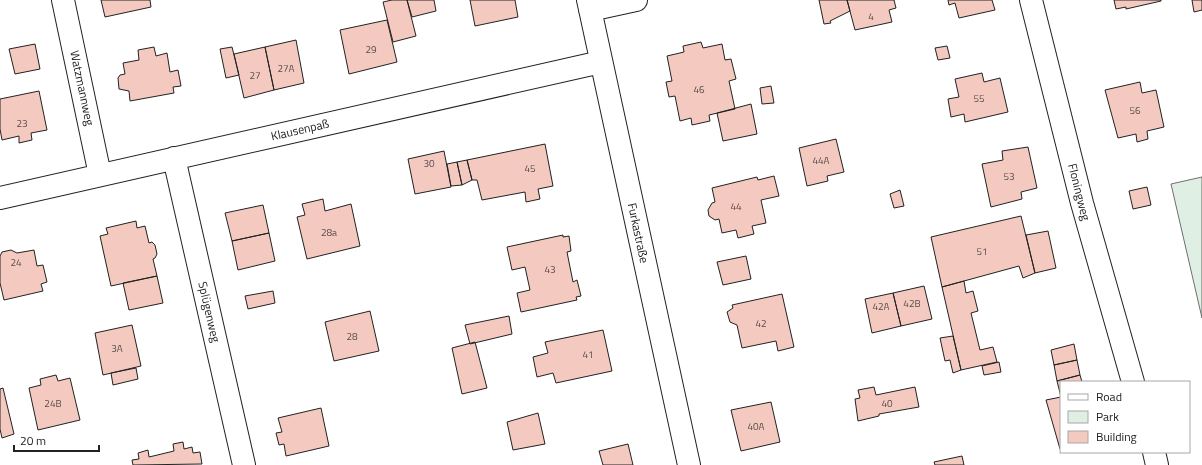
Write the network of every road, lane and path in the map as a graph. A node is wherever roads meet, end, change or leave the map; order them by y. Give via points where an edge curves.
1 (63, 0) edge
2 (636, 0) edge
3 (1031, 0) edge
4 (589, 5) edge
5 (600, 62) junction
6 (174, 158) junction
7 (100, 175) junction
8 (0, 198) edge
9 (1133, 381) edge
10 (1154, 453) edge
11 (244, 465) edge
12 (689, 465) edge
13 (1157, 465) edge

1 - 7 street, Watzmannweg
2 - 4 street
3 - 9 street, Floningweg via 1088,225
4 - 5 street, Furkastraße
5 - 6 street, Klausenpaß
5 - 12 street, Furkastraße
6 - 7 street, Klausenpaß
6 - 11 street, Splügenweg
7 - 8 street, Klausenpaß
10 - 13 street

